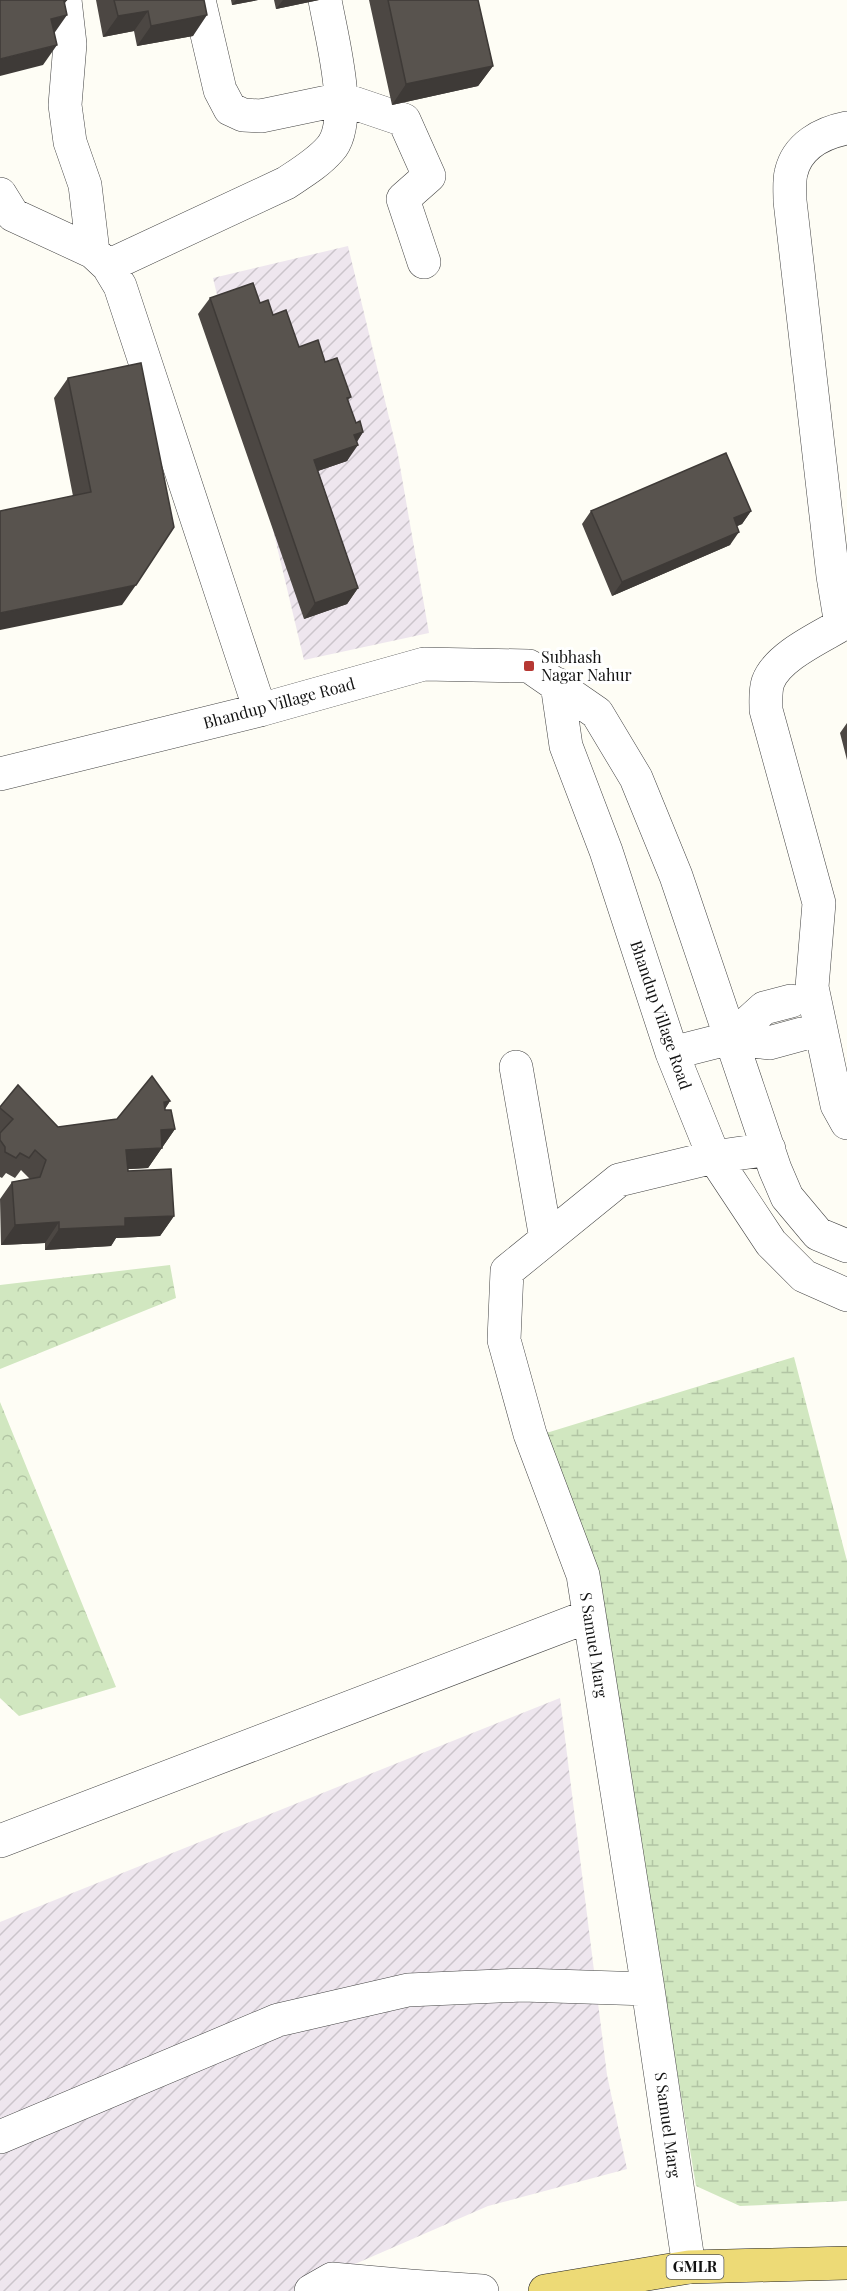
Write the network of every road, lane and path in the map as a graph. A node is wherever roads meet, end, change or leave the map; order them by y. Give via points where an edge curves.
1 (65, 0) edge
2 (199, 0) edge
3 (325, 0) edge
4 (342, 99) junction
5 (847, 128) edge
6 (0, 194) edge
7 (101, 259) junction
8 (424, 262) dead end
9 (844, 625) edge
10 (557, 684) junction
11 (260, 710) junction
12 (0, 774) edge
13 (791, 1000) dead end
14 (802, 1034) dead end
15 (731, 1038) junction
16 (672, 1053) junction
17 (516, 1067) dead end
18 (847, 1123) edge
19 (768, 1149) junction
20 (714, 1157) junction
21 (546, 1239) junction
22 (847, 1246) edge
23 (847, 1295) edge
24 (589, 1616) junction
25 (0, 1841) edge
26 (648, 1989) junction
27 (0, 2137) edge
28 (847, 2263) edge
29 (689, 2267) junction
30 (404, 2288) edge
31 (311, 2291) edge
32 (482, 2291) edge
33 (545, 2291) edge

1 - 7 street via 70,44 66,105 70,142 85,184
2 - 4 street via 220,90 230,109 243,116 261,116
3 - 4 street
4 - 7 street via 340,127 332,148 308,169 286,183
4 - 8 street via 404,120 429,176 403,199
5 - 9 street via 819,137 798,153 790,174 833,576
6 - 7 street via 13,215
7 - 11 street via 120,286
9 - 18 street via 783,661 769,679 765,693 766,710 819,903 812,987 837,1106
10 - 11 street, Bhandup Village Road via 530,666 424,664
10 - 15 street, Bhandup Village Road via 597,713 636,778 676,876
10 - 16 street, Bhandup Village Road via 566,746 606,851
11 - 12 street, Bhandup Village Road
13 - 15 street via 764,1008
14 - 15 street via 769,1043
15 - 16 street
15 - 19 street, Bhandup Village Road
16 - 20 street, Bhandup Village Road
17 - 21 street
19 - 20 street, S Samuel Marg
19 - 22 street, Bhandup Village Road via 787,1197 818,1234
20 - 21 street, S Samuel Marg via 619,1180
20 - 23 street, Bhandup Village Road via 771,1243 804,1276
21 - 24 street, S Samuel Marg via 507,1271 504,1341 530,1434 582,1575
24 - 25 street
24 - 26 street, S Samuel Marg
26 - 27 street via 522,1985 408,1990 278,2020
26 - 29 street, S Samuel Marg
28 - 29 main road, GMLR
29 - 33 main road, GMLR
30 - 31 street via 332,2279
30 - 32 street

